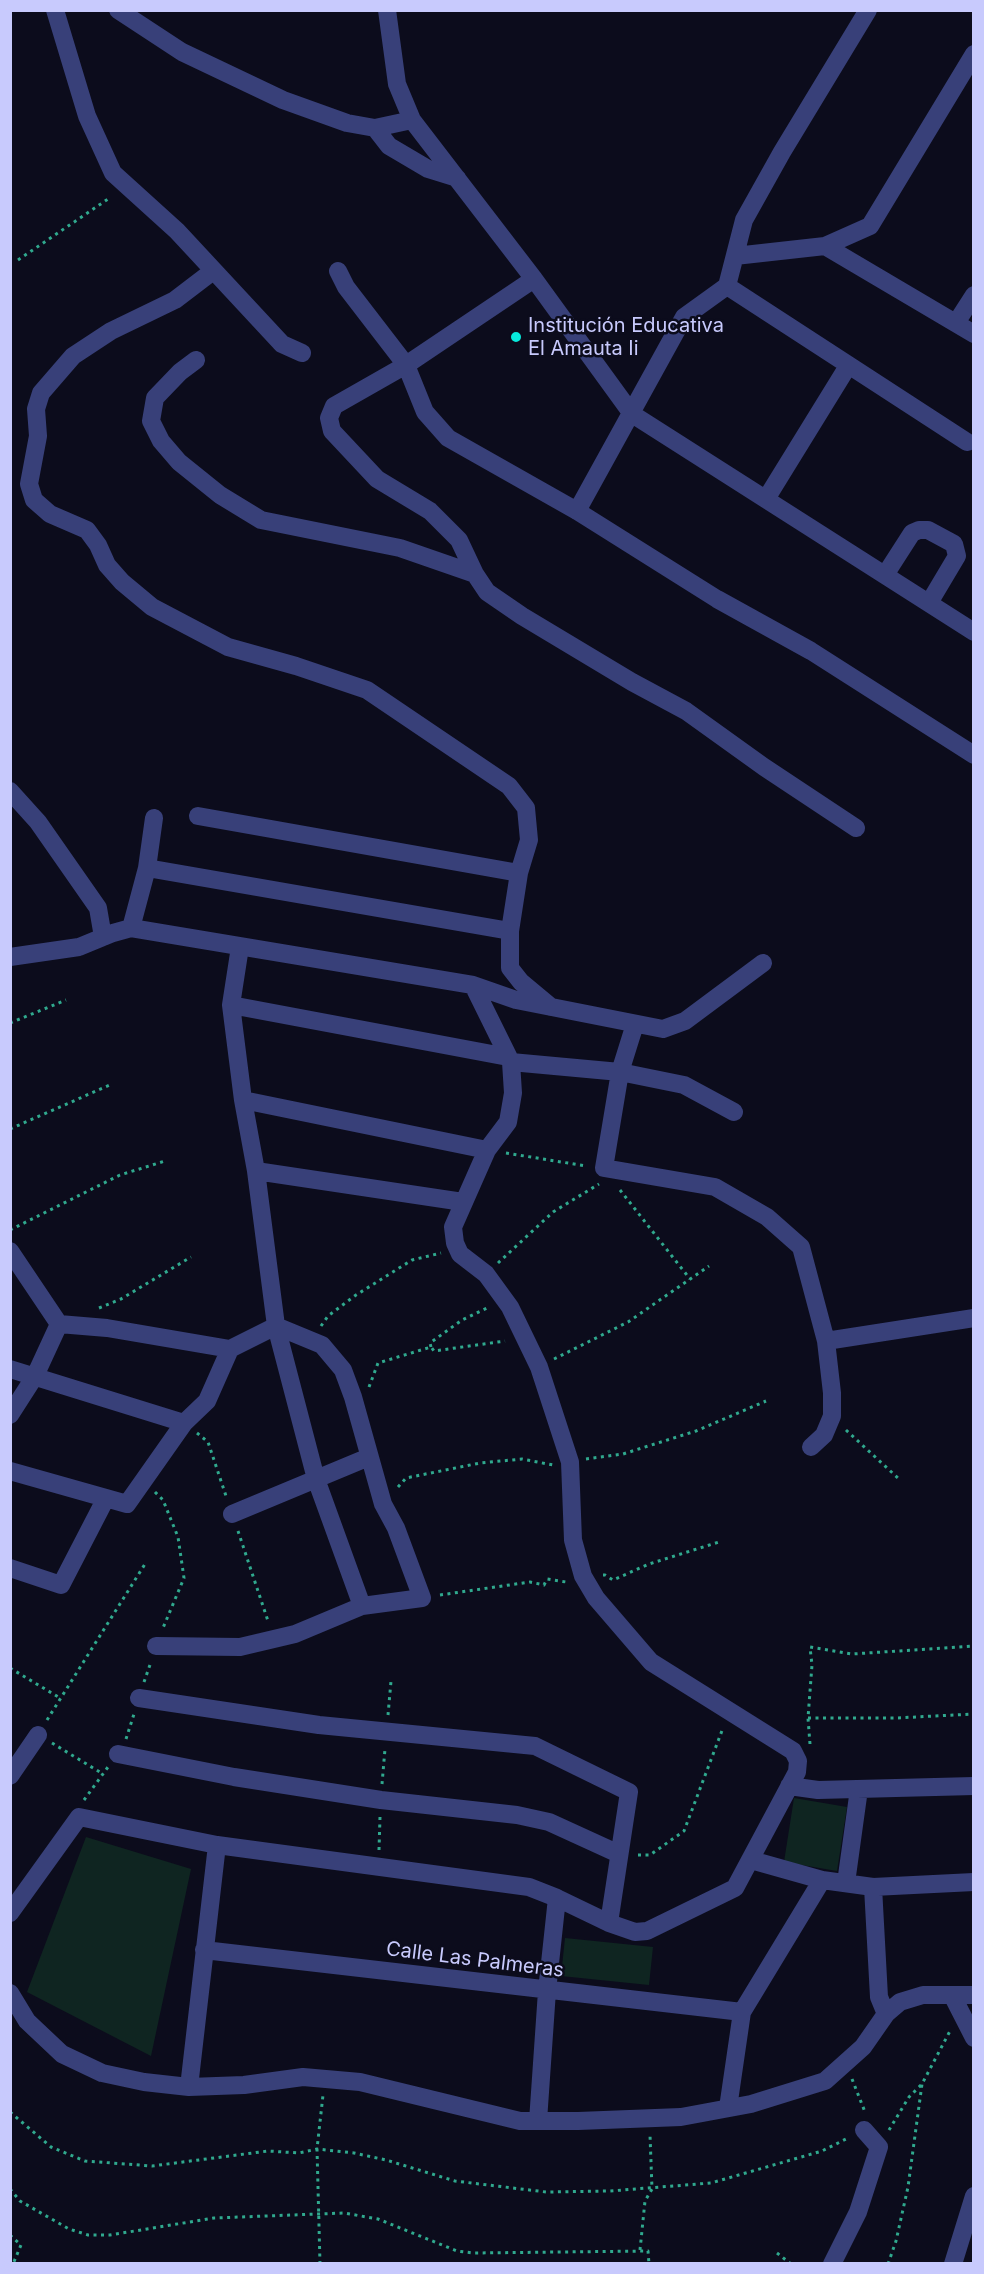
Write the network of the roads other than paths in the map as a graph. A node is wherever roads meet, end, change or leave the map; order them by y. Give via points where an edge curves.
1 (54, 10) edge
2 (118, 10) edge
3 (387, 10) edge
4 (868, 10) edge
5 (974, 54) edge
6 (412, 120) junction
7 (375, 128) junction
8 (457, 178) junction
9 (825, 246) junction
10 (735, 256) junction
11 (213, 271) junction
12 (338, 271) dead end
13 (534, 279) junction
14 (726, 286) junction
15 (974, 295) edge
16 (956, 323) junction
17 (974, 334) edge
18 (302, 353) dead end
19 (196, 360) dead end
20 (406, 365) junction
21 (848, 366) junction
22 (632, 414) junction
23 (967, 442) dead end
24 (766, 499) junction
25 (578, 511) junction
26 (475, 574) junction
27 (885, 575) junction
28 (929, 603) junction
29 (974, 632) edge
30 (974, 756) edge
31 (10, 791) edge
32 (198, 816) dead end
33 (154, 818) dead end
34 (856, 828) dead end
35 (147, 868) junction
36 (519, 873) junction
37 (131, 928) junction
38 (510, 931) junction
39 (103, 938) junction
40 (240, 947) junction
41 (10, 957) edge
42 (763, 963) dead end
43 (473, 985) junction
44 (231, 1005) junction
45 (551, 1007) junction
46 (634, 1024) junction
47 (509, 1059) junction
48 (620, 1072) junction
49 (243, 1100) junction
50 (734, 1112) dead end
51 (487, 1150) junction
52 (256, 1171) junction
53 (464, 1202) junction
54 (10, 1251) edge
55 (974, 1318) edge
56 (59, 1324) junction
57 (276, 1326) junction
58 (826, 1341) junction
59 (230, 1349) junction
60 (10, 1369) edge
61 (35, 1376) junction
62 (10, 1415) edge
63 (184, 1423) junction
64 (811, 1447) dead end
65 (369, 1457) junction
66 (10, 1471) edge
67 (316, 1479) junction
68 (106, 1498) junction
69 (232, 1514) dead end
70 (10, 1568) edge
71 (362, 1606) junction
72 (156, 1646) dead end
73 (139, 1698) dead end
74 (38, 1735) road end
75 (118, 1754) dead end
76 (10, 1776) edge
77 (793, 1779) junction
78 (974, 1786) edge
79 (859, 1789) junction
80 (217, 1845) junction
81 (620, 1854) junction
82 (751, 1860) junction
83 (822, 1881) junction
84 (974, 1882) edge
85 (846, 1883) junction
86 (873, 1887) junction
87 (557, 1898) junction
88 (10, 1913) edge
89 (609, 1923) junction
90 (204, 1950) junction
91 (547, 1991) junction
92 (10, 1994) edge
93 (952, 1995) junction
94 (974, 1995) edge
95 (742, 2012) junction
96 (886, 2014) junction
97 (974, 2038) edge
98 (189, 2087) junction
99 (728, 2108) junction
100 (538, 2121) junction
101 (864, 2130) road end
102 (974, 2196) edge
103 (832, 2264) edge
104 (953, 2264) edge

1 - 11 street via 87,116 113,173 177,231
2 - 7 street via 182,52 284,100 347,123
3 - 6 street via 397,84
4 - 10 street via 744,220
5 - 9 street via 870,226
6 - 7 street
6 - 8 street
7 - 8 street via 389,146 428,169
8 - 13 street
9 - 10 street
9 - 16 street
10 - 14 street
11 - 18 street via 282,344
11 - 36 street via 175,300 111,331 73,356 41,393 29,484 34,500 50,514 87,530 107,565 152,607 228,646 367,690 509,786 526,808 529,840
12 - 20 street
13 - 20 street
13 - 22 street
14 - 21 street
14 - 22 street via 684,317
15 - 16 street
16 - 17 street
19 - 26 street via 154,398 151,421 161,441 179,462 220,495 261,520 400,548
20 - 25 street via 424,412 448,438
20 - 26 street via 334,406 329,418 332,430 377,479 430,511 459,540
21 - 23 street
21 - 24 street
22 - 24 street
22 - 25 street
24 - 27 street
25 - 30 street via 717,599 811,651
26 - 34 street via 487,592 522,616 686,711
27 - 28 street
27 - 28 street via 912,533 928,530 954,544 957,556
28 - 29 street
31 - 39 street via 38,822 98,908
32 - 36 street
33 - 35 street
35 - 37 street
35 - 38 street
36 - 38 street
37 - 39 street
37 - 40 street
38 - 45 street via 510,968
39 - 41 street via 79,947
40 - 43 street
40 - 44 street
42 - 46 street via 685,1021 663,1029
43 - 45 street
43 - 47 street
44 - 47 street
44 - 49 street
45 - 46 street
46 - 48 street
47 - 48 street
47 - 51 street via 513,1093 508,1122
48 - 50 street via 684,1085
48 - 58 street via 607,1173 715,1187 766,1217 801,1247
49 - 51 street
49 - 52 street
51 - 53 street
52 - 53 street
52 - 57 street
53 - 77 street via 453,1227 455,1243 460,1254 486,1274 505,1299 539,1367 570,1462 573,1540 585,1580 651,1662 793,1751 798,1761
54 - 56 street
55 - 58 street
56 - 59 street
56 - 61 street
57 - 59 street
57 - 65 street via 322,1345 343,1370
57 - 67 street
58 - 64 street via 832,1416 824,1435
59 - 63 street via 207,1401
60 - 61 street
61 - 62 street
61 - 63 street
63 - 68 street via 127,1504
65 - 67 street
65 - 71 street via 383,1504 422,1598
66 - 68 street
67 - 69 street
67 - 71 street
68 - 70 street via 61,1585
71 - 72 street via 295,1634 240,1647
73 - 81 street via 319,1725 535,1746 629,1792
74 - 76 street
75 - 81 street via 381,1800 517,1815 549,1822
77 - 79 street via 818,1790
77 - 82 street
78 - 79 street
79 - 85 street
80 - 87 street via 529,1887
80 - 88 street via 79,1817
80 - 90 street
81 - 89 street
82 - 83 street
82 - 89 street via 735,1888 647,1931 634,1932
83 - 85 street
83 - 95 street
84 - 86 street
85 - 86 street
86 - 96 street via 879,1997
87 - 89 street
87 - 91 street
90 - 91 street, Calle Las Palmeras
90 - 98 street
91 - 95 street, Calle Las Palmeras
91 - 100 street
92 - 98 street via 27,2021 62,2054 102,2073
93 - 94 street
93 - 96 street via 923,1995 900,2002
93 - 97 street
95 - 99 street
96 - 99 street via 863,2047 825,2081
98 - 100 street via 303,2077 360,2082 520,2121
99 - 100 street via 681,2117
101 - 103 street via 879,2147 858,2212
102 - 104 street

